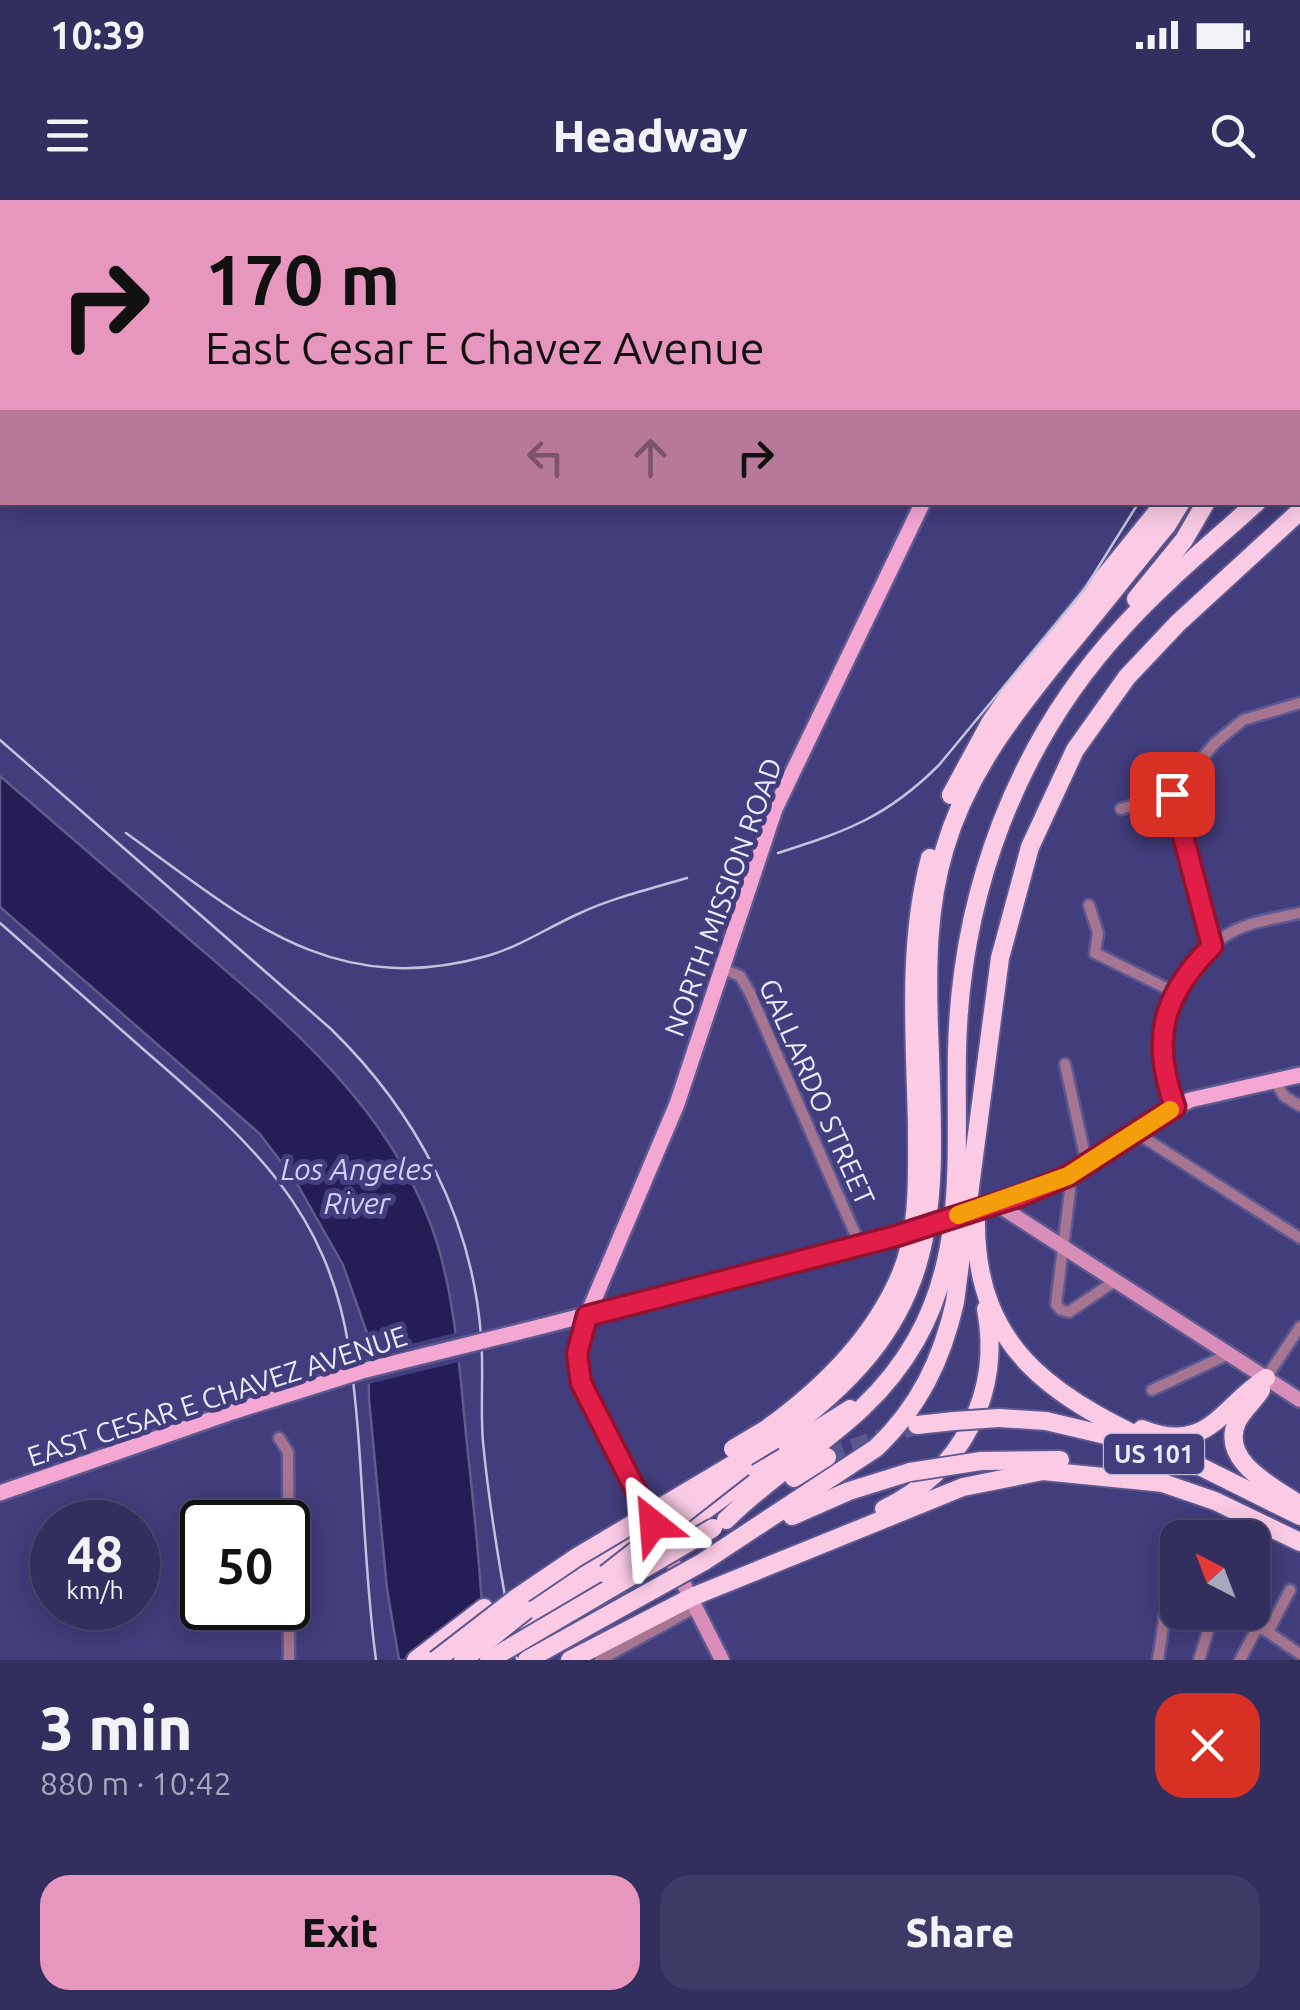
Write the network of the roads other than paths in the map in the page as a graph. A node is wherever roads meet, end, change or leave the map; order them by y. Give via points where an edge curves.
1 (921, 505) edge
2 (1164, 505) edge
3 (1179, 505) edge
4 (1204, 505) edge
5 (1254, 505) edge
6 (1300, 512) edge
7 (1300, 703) edge
8 (1172, 794) junction
9 (1120, 809) dead end
10 (1089, 905) dead end
11 (973, 910) junction
12 (1300, 913) edge
13 (1212, 946) junction
14 (722, 968) junction
15 (1176, 993) junction
16 (1064, 1064) dead end
17 (1300, 1074) edge
18 (1275, 1081) junction
19 (1300, 1106) edge
20 (1175, 1107) junction
21 (978, 1126) junction
22 (1136, 1132) junction
23 (1087, 1165) junction
24 (1068, 1176) junction
25 (991, 1205) junction
26 (1300, 1238) edge
27 (860, 1245) junction
28 (1063, 1246) junction
29 (980, 1277) junction
30 (1115, 1281) junction
31 (587, 1316) junction
32 (1300, 1327) edge
33 (1229, 1354) junction
34 (905, 1358) junction
35 (1266, 1378) junction
36 (1152, 1390) dead end
37 (1067, 1400) junction
38 (1300, 1400) edge
39 (918, 1425) tunnel mouth
40 (770, 1436) junction
41 (279, 1438) dead end
42 (827, 1456) tunnel mouth
43 (1164, 1483) junction
44 (0, 1493) edge
45 (1300, 1504) edge
46 (1300, 1519) edge
47 (653, 1524) junction
48 (720, 1524) junction
49 (662, 1541) junction
50 (1300, 1542) edge
51 (775, 1561) junction
52 (703, 1562) junction
53 (1290, 1590) dead end
54 (694, 1602) junction
55 (1270, 1619) edge
56 (1163, 1630) edge
57 (1208, 1630) edge
58 (1262, 1630) edge
59 (1264, 1630) edge
60 (1300, 1654) edge
61 (289, 1660) edge
62 (416, 1660) edge
63 (436, 1660) edge
64 (463, 1660) edge
65 (488, 1660) edge
66 (528, 1660) edge
67 (570, 1660) edge
68 (600, 1660) edge
69 (722, 1660) edge
70 (1158, 1660) edge
71 (1199, 1660) edge
72 (1240, 1660) edge

1 - 14 main road, NORTH MISSION ROAD via 775,808
2 - 40 highway via 1013,690 950,800 916,926 917,1163 910,1246 888,1301 857,1346
3 - 40 highway via 1007,722 961,803 929,928 934,1164 916,1271 888,1330 858,1369 818,1407
4 - 11 highway via 1184,540 1071,676 1024,748 984,844
5 - 11 highway via 1134,615 1069,695 1011,798
6 - 21 highway via 1178,623 1074,750 1030,847 1000,958
7 - 8 street via 1244,720 1214,743
8 - 9 street
8 - 13 street
10 - 15 street via 1098,933 1095,952
11 - 34 highway via 959,998 950,1244 937,1295
12 - 13 street via 1240,928
13 - 15 street
14 - 27 street, GALLARDO STREET via 740,976 750,993
14 - 31 main road, NORTH MISSION ROAD via 677,1104
15 - 20 street via 1161,1058
16 - 23 street
17 - 18 main road, EAST CESAR E CHAVEZ AVENUE
18 - 19 street
18 - 20 main road, EAST CESAR E CHAVEZ AVENUE
20 - 22 main road, EAST CESAR E CHAVEZ AVENUE
21 - 29 highway
21 - 52 highway via 956,1302 923,1392 876,1448
22 - 23 main road, EAST CESAR E CHAVEZ AVENUE
22 - 26 street
23 - 24 main road, EAST CESAR E CHAVEZ AVENUE
24 - 25 main road, EAST CESAR E CHAVEZ AVENUE
24 - 28 street
25 - 27 main road, EAST CESAR E CHAVEZ AVENUE, bridge
25 - 28 main road
27 - 31 main road, EAST CESAR E CHAVEZ AVENUE
28 - 30 main road
28 - 30 street via 1055,1295 1062,1310 1069,1312
29 - 37 highway via 1017,1352
29 - 51 highway via 990,1366 979,1413 963,1441 933,1476 896,1503
30 - 33 main road
31 - 44 main road, EAST CESAR E CHAVEZ AVENUE, bridge via 362,1371
31 - 47 main road via 577,1354 581,1383
32 - 35 street
33 - 35 main road
33 - 36 street
34 - 48 highway via 861,1412
34 - 49 highway via 846,1412
35 - 37 highway via 1213,1426 1186,1437 1149,1432
35 - 38 main road
35 - 45 highway via 1236,1426 1234,1446 1256,1474
37 - 46 highway
39 - 46 highway, US 101, bridge via 1046,1420 1126,1440
40 - 62 highway, bridge via 578,1543
40 - 63 highway, bridge via 576,1557
40 - 65 highway, bridge via 696,1506
41 - 61 street via 288,1452
42 - 48 highway
43 - 50 highway, US 101
43 - 51 highway via 1043,1471 1002,1477
43 - 52 highway, US 101, bridge via 1060,1460 910,1472 800,1511
47 - 49 main road
47 - 64 highway, bridge
48 - 65 highway, bridge
49 - 54 main road
51 - 54 highway
52 - 66 highway, US 101, bridge
53 - 55 street
54 - 67 highway
54 - 68 street
54 - 69 main road
56 - 70 street
57 - 71 street
58 - 72 street
59 - 60 street

